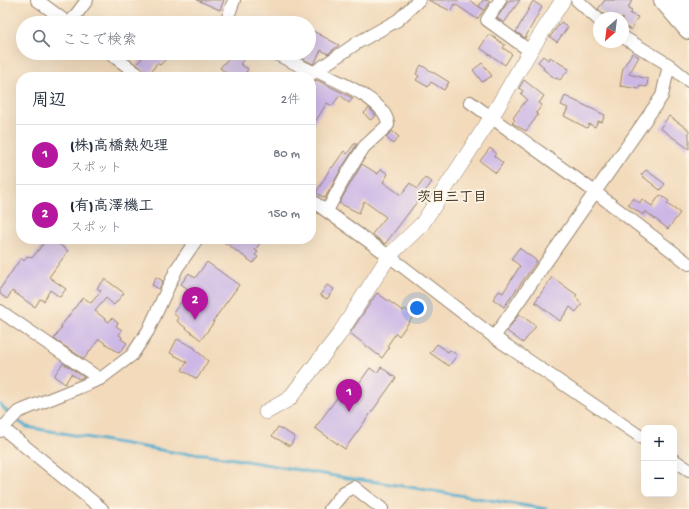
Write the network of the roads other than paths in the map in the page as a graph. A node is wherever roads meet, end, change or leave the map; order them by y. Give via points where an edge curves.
1 (37, 0) edge
2 (87, 0) edge
3 (234, 0) edge
4 (419, 0) edge
5 (500, 0) edge
6 (562, 0) edge
7 (577, 0) edge
8 (664, 0) edge
9 (682, 0) edge
10 (689, 7) edge
11 (593, 15) edge
12 (59, 16) edge
13 (74, 16) edge
14 (228, 16) edge
15 (689, 29) edge
16 (629, 41) edge
17 (530, 51) junction
18 (119, 60) edge
19 (287, 60) edge
20 (669, 65) junction
21 (135, 72) edge
22 (308, 72) edge
23 (315, 72) edge
24 (316, 75) edge
25 (689, 81) edge
26 (470, 102) dead end
27 (491, 118) junction
28 (595, 192) junction
29 (316, 203) edge
30 (327, 211) junction
31 (194, 244) edge
32 (389, 256) junction
33 (689, 264) edge
34 (0, 311) edge
35 (494, 337) junction
36 (100, 380) junction
37 (266, 412) dead end
38 (1, 429) edge
39 (641, 437) edge
40 (676, 461) edge
41 (689, 470) edge
42 (102, 509) edge
43 (330, 509) edge
44 (382, 509) edge

1 - 12 street
2 - 13 street
3 - 14 street
4 - 23 street via 398,20 357,43
5 - 17 street via 486,20
6 - 17 street
7 - 11 street
8 - 15 highway
9 - 10 highway
16 - 20 street
17 - 27 street
18 - 21 street
19 - 22 street
20 - 25 street
20 - 28 street via 662,96
24 - 30 street via 356,90 376,105 388,120 388,125 364,147
26 - 27 street
27 - 28 street
27 - 32 street via 422,224
28 - 33 street
28 - 35 street
29 - 30 street
30 - 32 street
31 - 36 street via 177,268 148,331 132,355
32 - 35 street
32 - 37 street via 338,336 310,372 289,398
34 - 36 street
35 - 39 street
36 - 38 street via 18,412
38 - 42 street
40 - 41 street
43 - 44 street via 344,492 354,487

